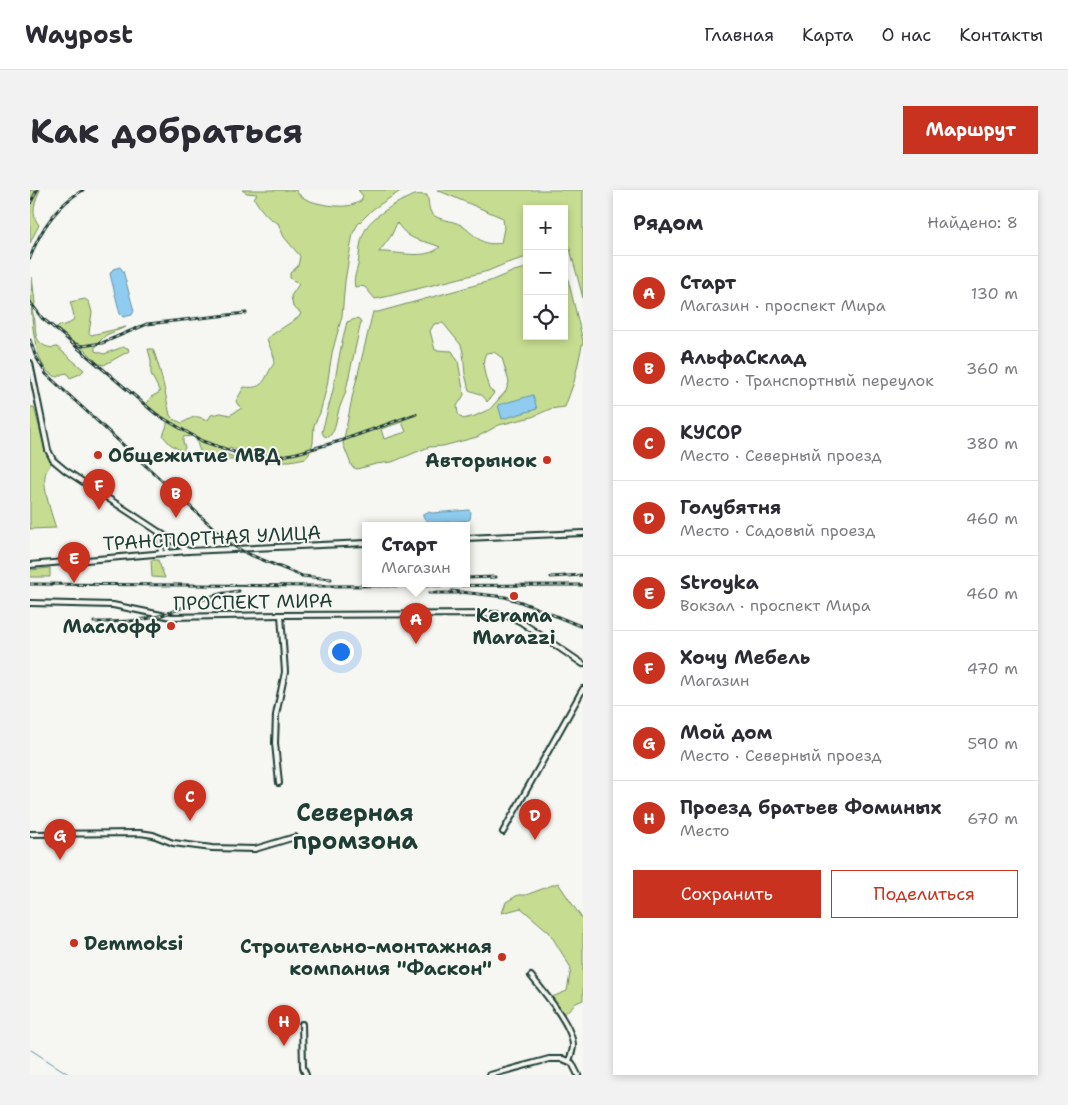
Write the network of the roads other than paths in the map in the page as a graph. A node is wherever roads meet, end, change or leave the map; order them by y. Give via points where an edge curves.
1 (30, 363) edge
2 (159, 532) junction
3 (583, 533) edge
4 (166, 537) junction
5 (470, 538) edge
6 (362, 543) edge
7 (188, 551) junction
8 (167, 552) junction
9 (161, 553) junction
10 (30, 565) edge
11 (30, 603) edge
12 (281, 615) junction
13 (583, 664) edge
14 (583, 689) edge
15 (279, 783) dead end
16 (503, 832) dead end
17 (30, 834) edge
18 (296, 837) dead end
19 (531, 976) dead end
20 (302, 1024) dead end
21 (569, 1061) junction
22 (306, 1075) edge
23 (490, 1075) edge
24 (578, 1075) edge

1 - 2 street via 48,450 53,460
2 - 4 street
2 - 9 street
3 - 5 street
4 - 7 street
4 - 8 street
6 - 7 street, ТРАНСПОРТНАЯ УЛИЦА
7 - 8 street, ТРАНСПОРТНАЯ УЛИЦА
8 - 9 street, ТРАНСПОРТНАЯ УЛИЦА
9 - 10 street, ТРАНСПОРТНАЯ УЛИЦА
11 - 12 street, ПРОСПЕКТ МИРА via 113,605 171,617
12 - 13 street, ПРОСПЕКТ МИРА via 498,614 521,622
12 - 15 street via 284,672 276,715 275,743
14 - 16 street
17 - 18 street via 140,833 173,843 255,849
19 - 21 street via 561,1015 573,1046
20 - 22 street
21 - 23 street via 549,1059
21 - 24 street

